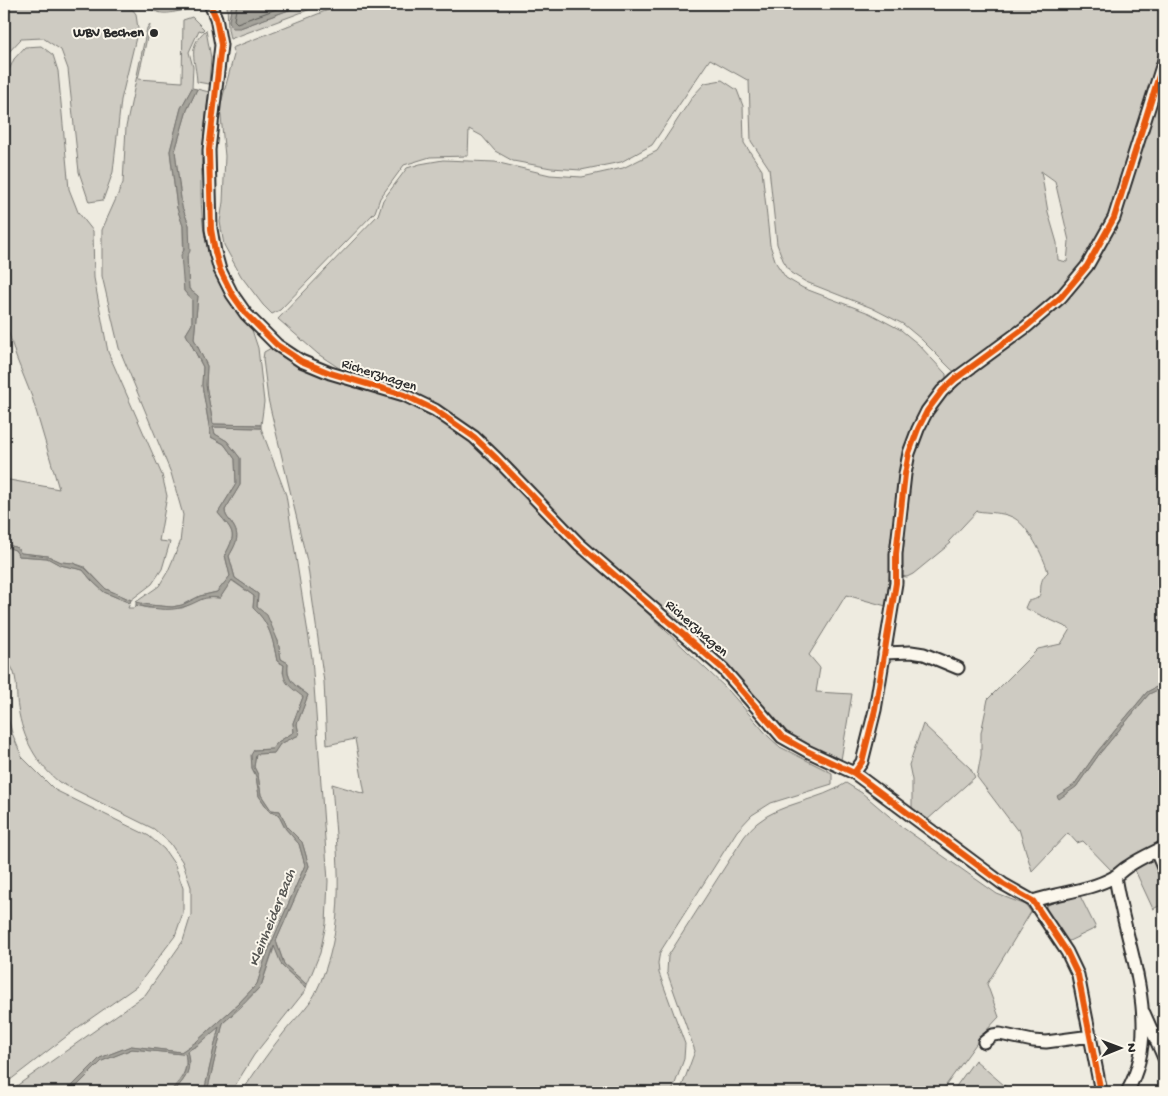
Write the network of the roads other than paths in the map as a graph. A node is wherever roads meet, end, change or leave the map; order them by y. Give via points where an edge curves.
1 (210, 4) edge
2 (1164, 60) edge
3 (884, 653) junction
4 (958, 668) dead end
5 (854, 773) junction
6 (1160, 849) edge
7 (1164, 870) edge
8 (1115, 876) junction
9 (1033, 901) junction
10 (1142, 1009) junction
11 (1091, 1036) junction
12 (984, 1042) dead end
13 (1164, 1058) edge
14 (1101, 1092) edge
15 (1127, 1092) edge

1 - 5 street, Richerzhagen via 221,45 208,167 211,229 214,252 224,278 246,314 277,345 302,361 404,395 435,410 474,437 579,544 723,670 782,737
2 - 3 street via 1114,218 1087,266 1060,297 1026,327 955,379 927,411 918,429 905,474 896,583
3 - 4 street via 924,654
3 - 5 street via 871,726 862,762
5 - 9 street, Richerzhagen via 1003,884
6 - 7 street
6 - 8 street
8 - 9 street via 1083,889
8 - 10 street
9 - 11 street, Richerzhagen via 1075,967
10 - 13 street
10 - 15 street via 1141,1058
11 - 12 street via 1046,1042 1000,1034
11 - 14 street, Richerzhagen

